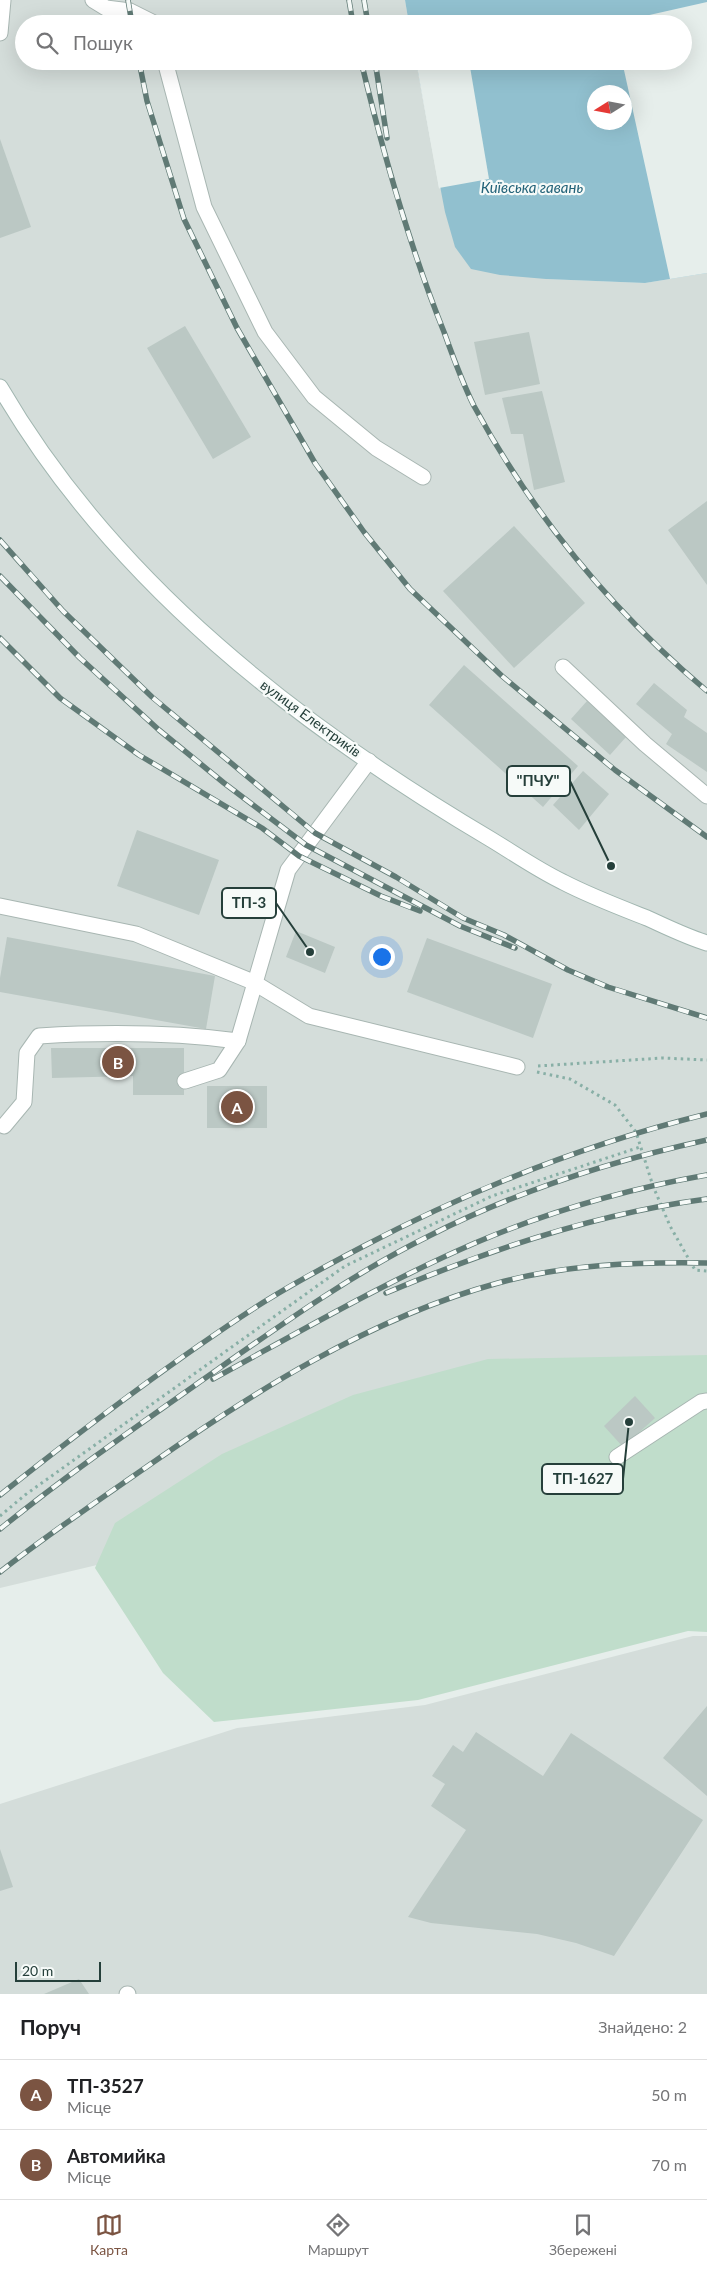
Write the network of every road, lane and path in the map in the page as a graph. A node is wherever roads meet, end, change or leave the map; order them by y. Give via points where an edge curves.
1 (3, 0) edge
2 (93, 0) edge
3 (138, 15) edge
4 (0, 33) edge
5 (168, 70) edge
6 (0, 387) edge
7 (423, 477) dead end
8 (564, 667) dead end
9 (369, 761) junction
10 (707, 796) edge
11 (0, 906) edge
12 (707, 943) edge
13 (253, 982) junction
14 (238, 1042) junction
15 (707, 1060) edge
16 (517, 1067) junction
17 (185, 1081) dead end
18 (4, 1126) dead end
19 (640, 1147) junction
20 (707, 1271) edge
21 (704, 1401) edge
22 (617, 1457) dead end
23 (0, 1516) edge

1 - 4 street
2 - 3 street via 106,8
5 - 7 street via 204,207 264,332 314,396 376,448
6 - 9 street, вулиця Електриків via 84,508 162,595 246,670
8 - 10 street via 644,744
9 - 12 street, вулиця Електриків via 563,883
9 - 13 street via 288,870
11 - 13 street via 136,934
13 - 14 street
13 - 16 street via 309,1016
14 - 17 street via 220,1070
14 - 18 street via 187,1034 104,1032 39,1036 27,1053 24,1102
15 - 16 path via 662,1058
16 - 19 path via 570,1080 615,1105 636,1132
19 - 20 path via 670,1226 695,1270
19 - 23 path via 492,1196 345,1266
21 - 22 street

